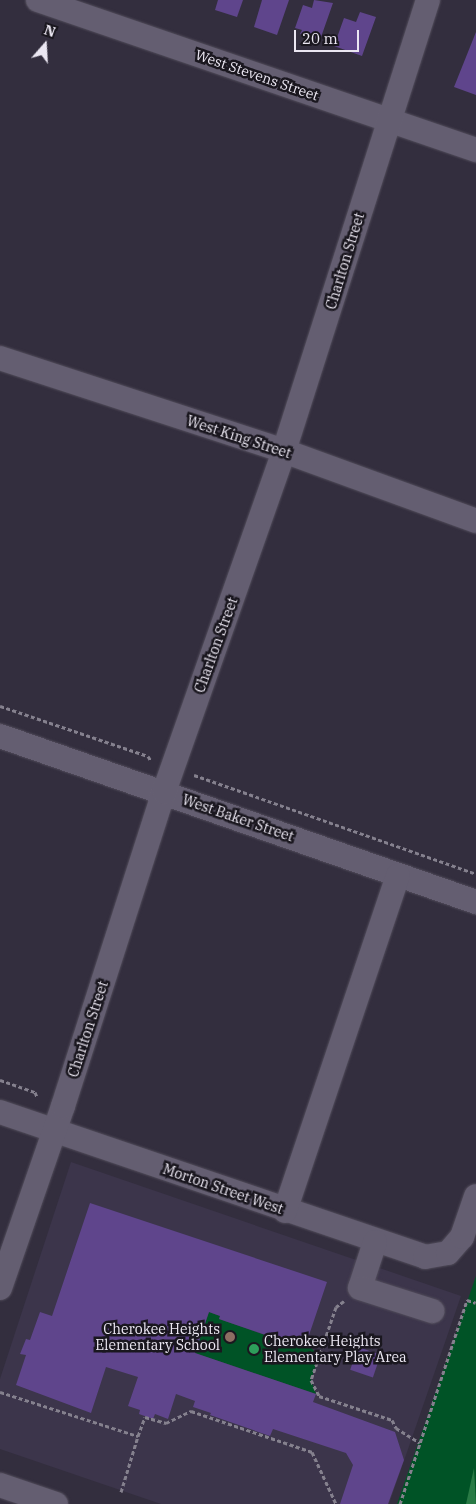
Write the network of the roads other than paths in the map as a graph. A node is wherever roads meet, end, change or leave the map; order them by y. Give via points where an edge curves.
1 (38, 0) edge
2 (428, 0) edge
3 (389, 120) junction
4 (476, 150) edge
5 (0, 358) edge
6 (284, 452) junction
7 (476, 521) edge
8 (0, 736) edge
9 (164, 792) junction
10 (398, 875) junction
11 (476, 902) edge
12 (0, 1112) edge
13 (55, 1131) junction
14 (476, 1196) edge
15 (285, 1211) junction
16 (374, 1242) junction
17 (0, 1288) edge
18 (432, 1311) dead end
19 (0, 1485) edge
20 (56, 1504) edge

1 - 3 street, West Stevens Street
2 - 3 street, Charlton Street
3 - 4 street, West Stevens Street
3 - 6 street, Charlton Street
5 - 6 street, West King Street
6 - 7 street, West King Street
6 - 9 street, Charlton Street
8 - 9 street, West Baker Street
9 - 10 street, West Baker Street
9 - 13 street, Charlton Street
10 - 11 street, West Baker Street
10 - 15 street
12 - 13 street, Morton Street West
13 - 15 street, Morton Street West
13 - 17 street, Charlton Street
14 - 16 street, Morton Street West via 462,1237 448,1253 425,1258
15 - 16 street, Morton Street West
16 - 18 street via 360,1288
19 - 20 street

